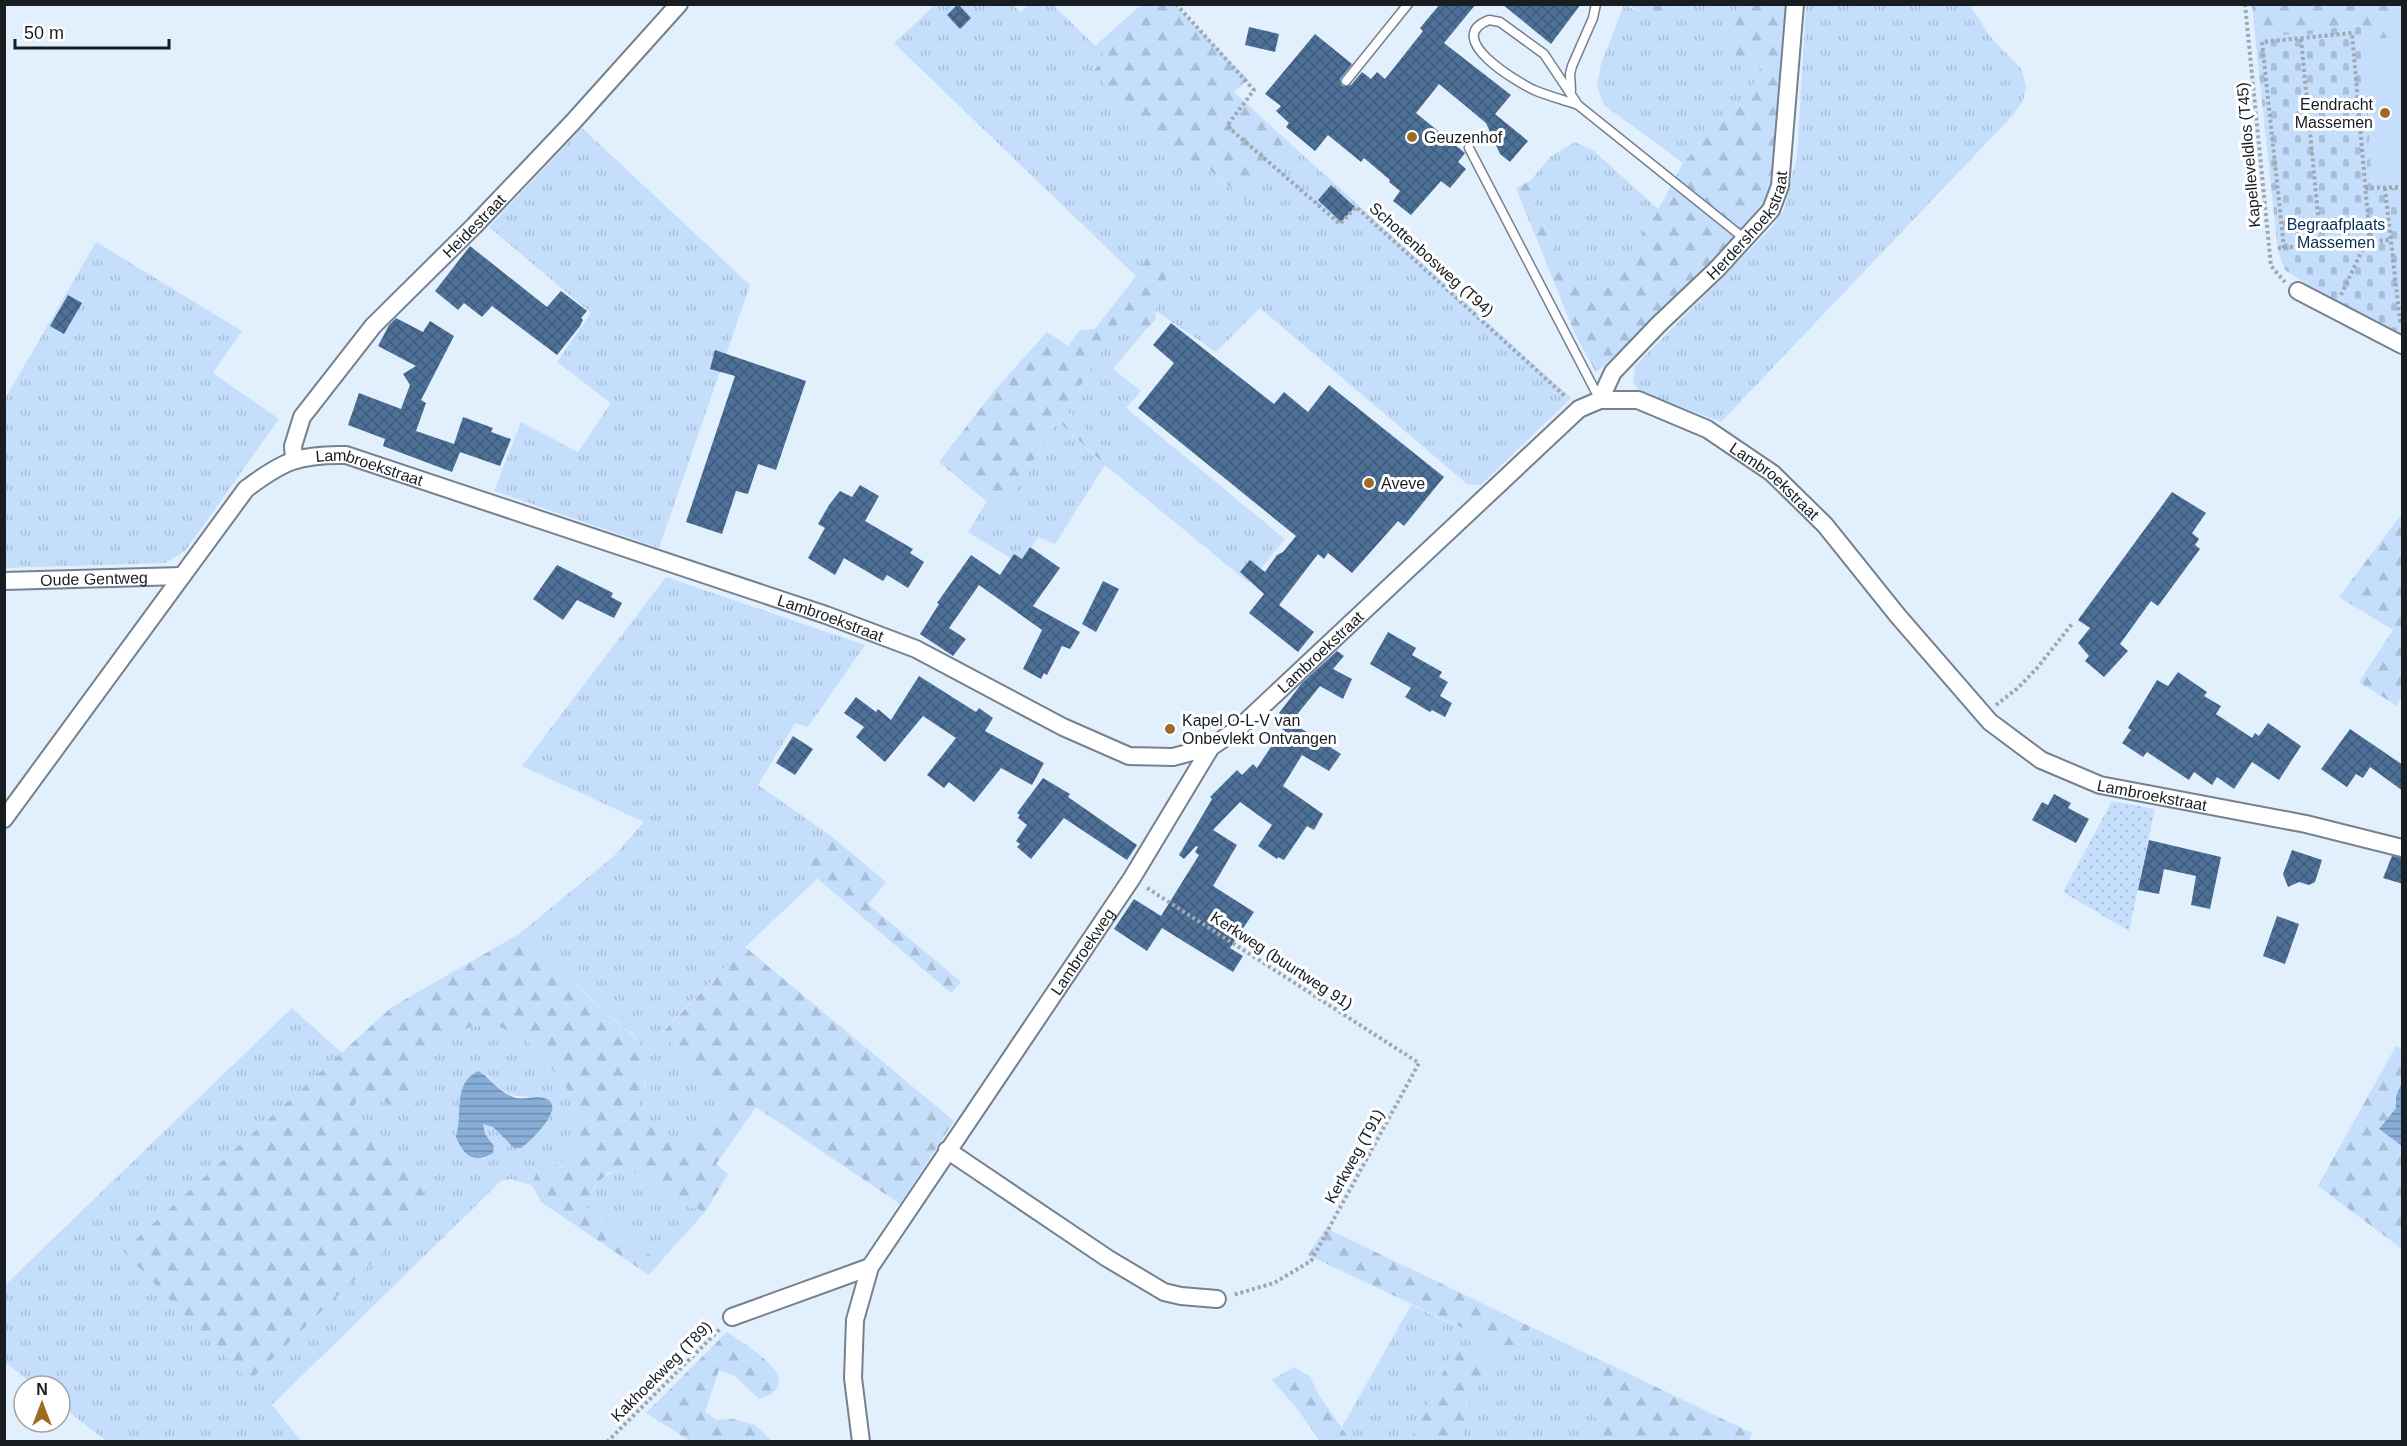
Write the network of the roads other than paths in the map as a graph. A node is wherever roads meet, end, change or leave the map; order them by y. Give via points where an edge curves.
1 (679, 4) edge
2 (1408, 4) edge
3 (1596, 4) edge
4 (1795, 4) edge
5 (1346, 81) dead end
6 (1576, 101) junction
7 (1469, 148) dead end
8 (1745, 239) junction
9 (2298, 291) road end
10 (2403, 345) edge
11 (1600, 400) junction
12 (294, 460) junction
13 (182, 576) junction
14 (4, 581) edge
15 (1211, 747) junction
16 (4, 819) edge
17 (2403, 848) edge
18 (947, 1150) junction
19 (870, 1267) junction
20 (1217, 1299) road end
21 (732, 1317) road end
22 (861, 1442) edge

1 - 12 street, Heidestraat via 573,122 373,326 302,417 293,446
2 - 5 lane
3 - 6 lane via 1572,66 1570,85
4 - 8 street, Herdershoekstraat via 1780,186 1771,210
6 - 6 lane via 1544,54 1500,22 1484,22 1476,32 1477,49 1506,73 1536,91
6 - 8 lane
7 - 11 lane
8 - 11 street, Herdershoekstraat via 1613,372
9 - 10 street
11 - 15 street, Lambroekstraat via 1579,409 1238,729
11 - 17 street, Lambroekstraat via 1638,400 1707,429 1772,473 1825,525 1990,722 2041,760 2100,784 2307,824
12 - 13 street, Lambroekstraat via 246,489
12 - 15 street, Lambroekstraat via 317,454 346,454 826,615 916,649 1063,727 1129,756 1173,757
13 - 14 street, Oude Gentweg
13 - 16 street, Lambroekstraat
15 - 18 street, Lambroekweg via 1132,878
18 - 19 street, Lambroekweg
18 - 20 street via 1157,1288 1181,1296
19 - 21 street
19 - 22 street, Lambroekweg via 855,1320 853,1378

